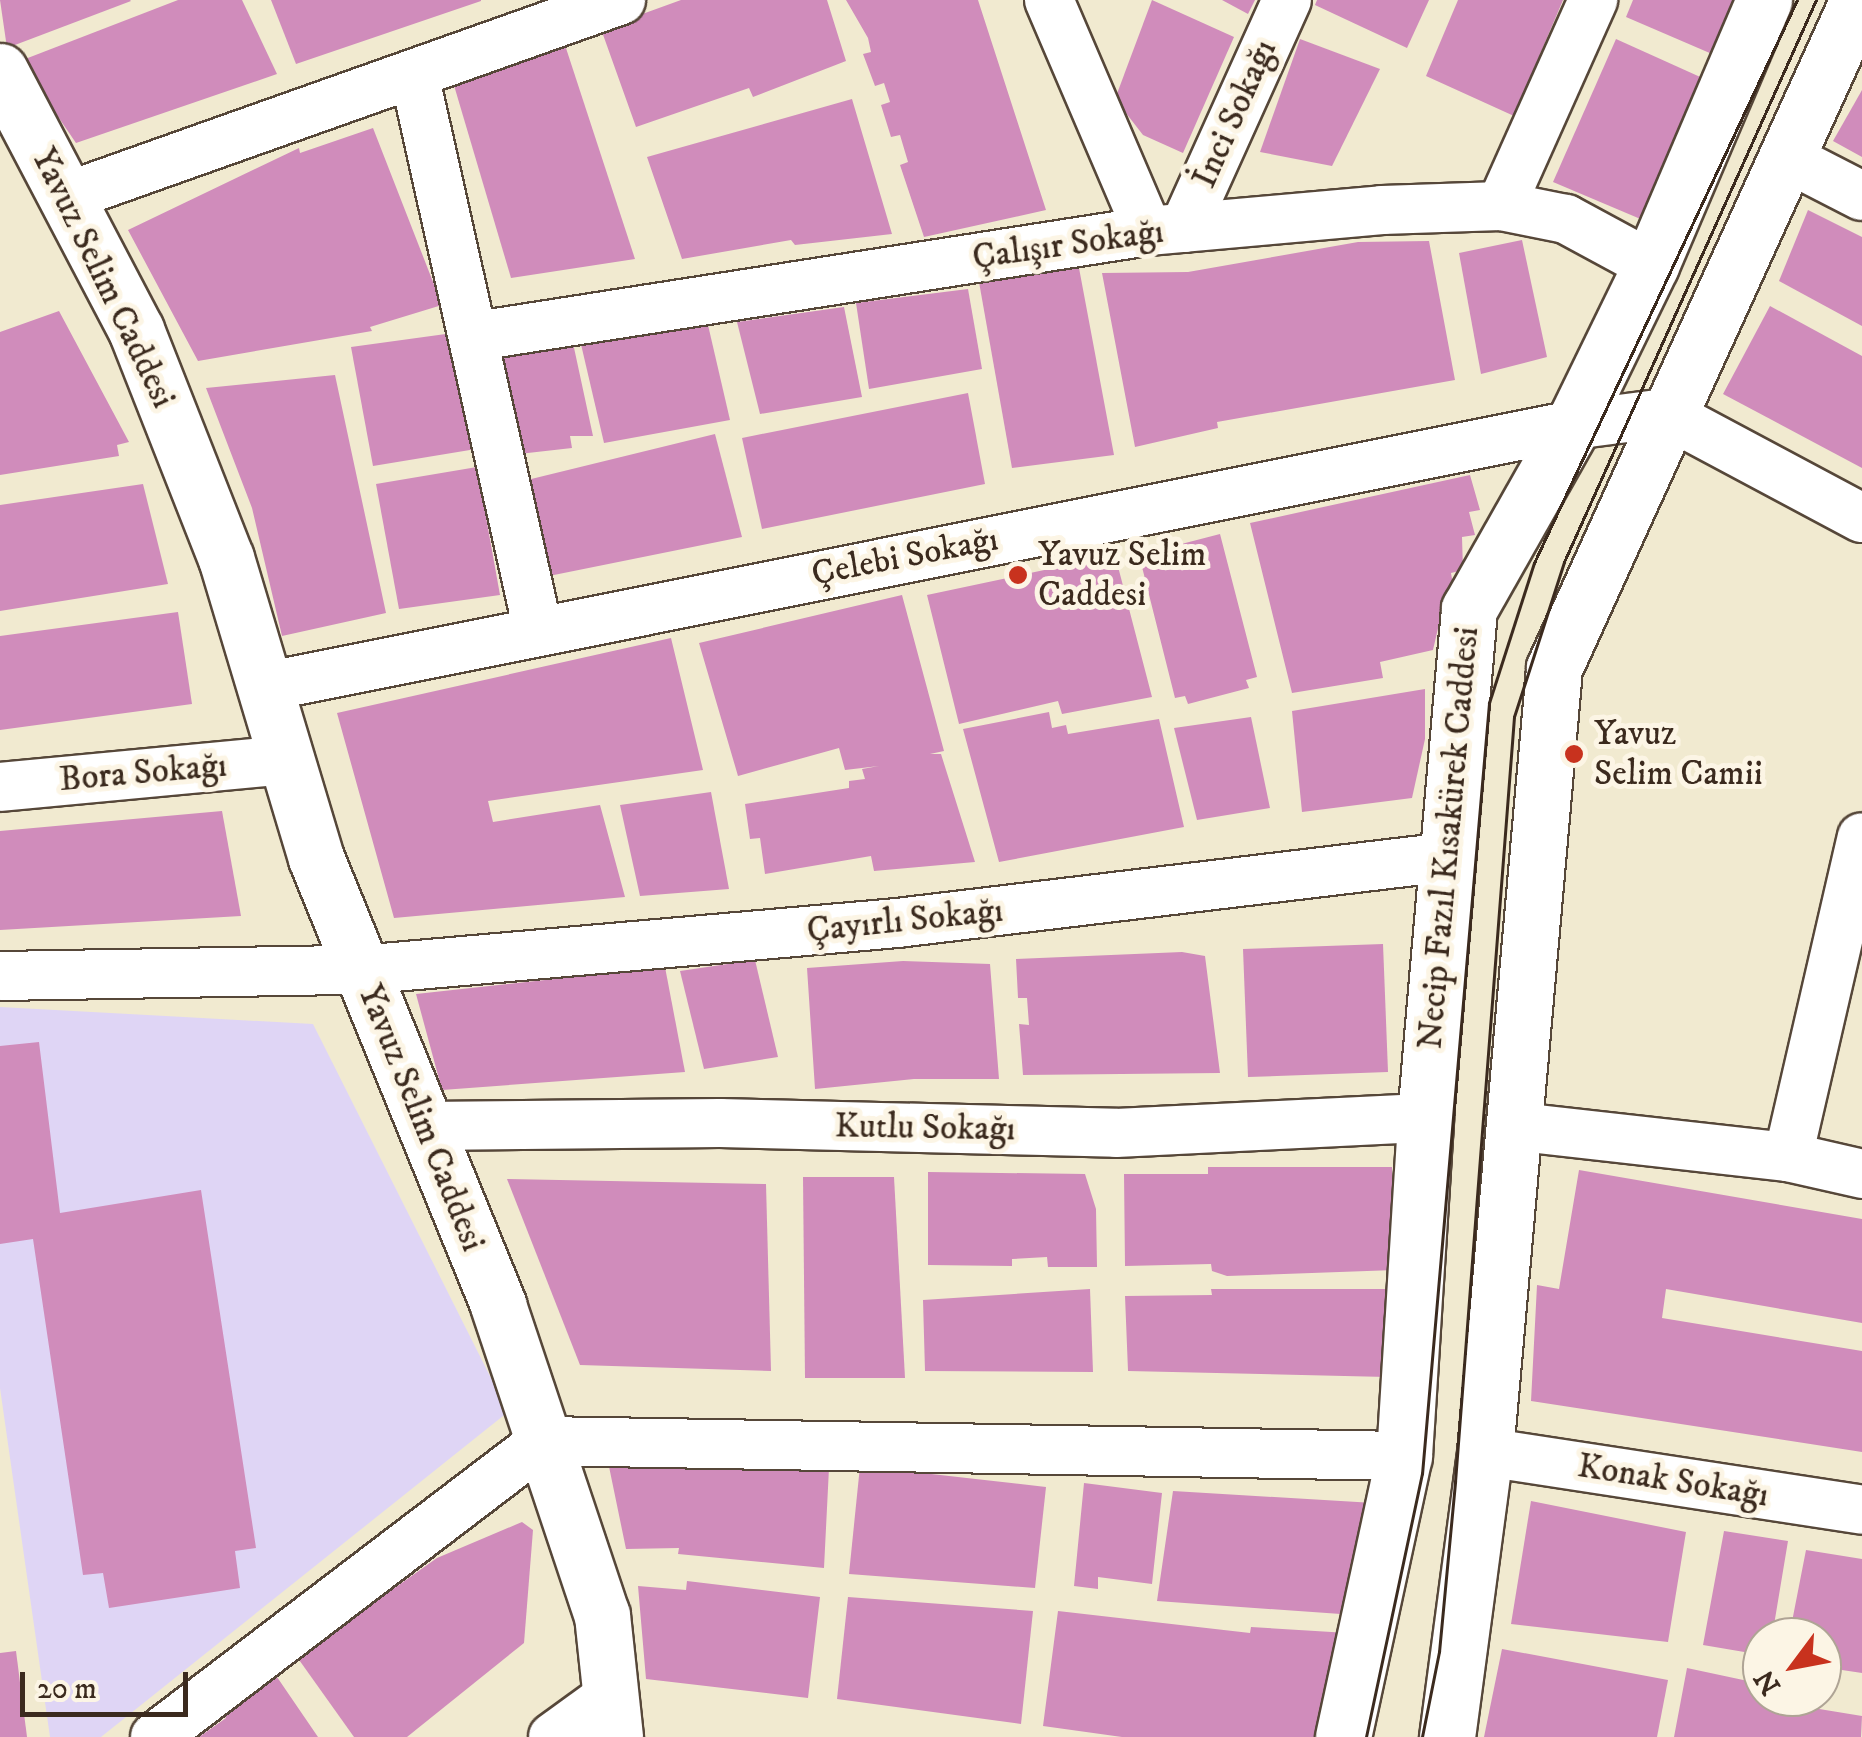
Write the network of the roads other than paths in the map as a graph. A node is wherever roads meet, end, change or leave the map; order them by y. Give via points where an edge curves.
1 (621, 0) edge
2 (1049, 0) edge
3 (1286, 0) edge
4 (1593, 0) edge
5 (1764, 0) edge
6 (1858, 0) edge
7 (0, 70) edge
8 (414, 74) junction
9 (1786, 158) junction
10 (66, 196) junction
11 (1862, 196) edge
12 (1501, 206) junction
13 (1166, 230) junction
14 (1652, 265) junction
15 (477, 336) junction
16 (1665, 413) junction
17 (1572, 424) junction
18 (1862, 518) edge
19 (538, 630) junction
20 (264, 687) junction
21 (286, 760) junction
22 (0, 787) edge
23 (1862, 837) edge
24 (1447, 857) junction
25 (360, 970) junction
26 (0, 976) edge
27 (1425, 1118) junction
28 (424, 1126) junction
29 (1511, 1126) junction
30 (1788, 1157) junction
31 (1862, 1174) edge
32 (543, 1442) junction
33 (1485, 1452) junction
34 (1404, 1456) junction
35 (1862, 1510) edge
36 (613, 1716) edge
37 (155, 1737) edge
38 (553, 1737) edge
39 (1343, 1737) edge
40 (1447, 1737) edge

1 - 8 street
2 - 13 street
3 - 13 street, İnci Sokağı
4 - 12 street
5 - 14 main road, Necip Fazıl Kısakürek Caddesi
6 - 9 main road
7 - 10 main road, Yavuz Selim Caddesi
8 - 10 street
8 - 15 street
9 - 11 street
9 - 16 main road
10 - 20 main road, Yavuz Selim Caddesi via 136,330 226,558
12 - 13 street, Çalışır Sokağı
12 - 14 street, Çalışır Sokağı via 1566,220
13 - 15 street, Çalışır Sokağı
14 - 17 main road, Necip Fazıl Kısakürek Caddesi
15 - 19 street
16 - 17 street, Çelebi Sokağı
16 - 18 street
16 - 29 main road via 1554,668
17 - 19 street, Çelebi Sokağı
17 - 24 main road, Necip Fazıl Kısakürek Caddesi via 1470,608
19 - 20 street, Çelebi Sokağı
20 - 21 main road, Yavuz Selim Caddesi
21 - 22 street, Bora Sokağı
21 - 25 main road, Yavuz Selim Caddesi
23 - 30 street
24 - 25 street, Çayırlı Sokağı via 897,923
24 - 27 main road, Necip Fazıl Kısakürek Caddesi
25 - 26 street, Çayırlı Sokağı
25 - 28 main road, Yavuz Selim Caddesi
27 - 28 street, Kutlu Sokağı via 1116,1133 720,1122
27 - 34 main road, Necip Fazıl Kısakürek Caddesi
28 - 32 main road, Yavuz Selim Caddesi via 498,1306
29 - 30 street
29 - 33 main road
30 - 31 street
32 - 34 street
32 - 36 main road, Yavuz Selim Caddesi via 602,1614
32 - 37 street
33 - 35 street, Konak Sokağı
33 - 40 main road
34 - 39 main road, Necip Fazıl Kısakürek Caddesi
36 - 38 street

